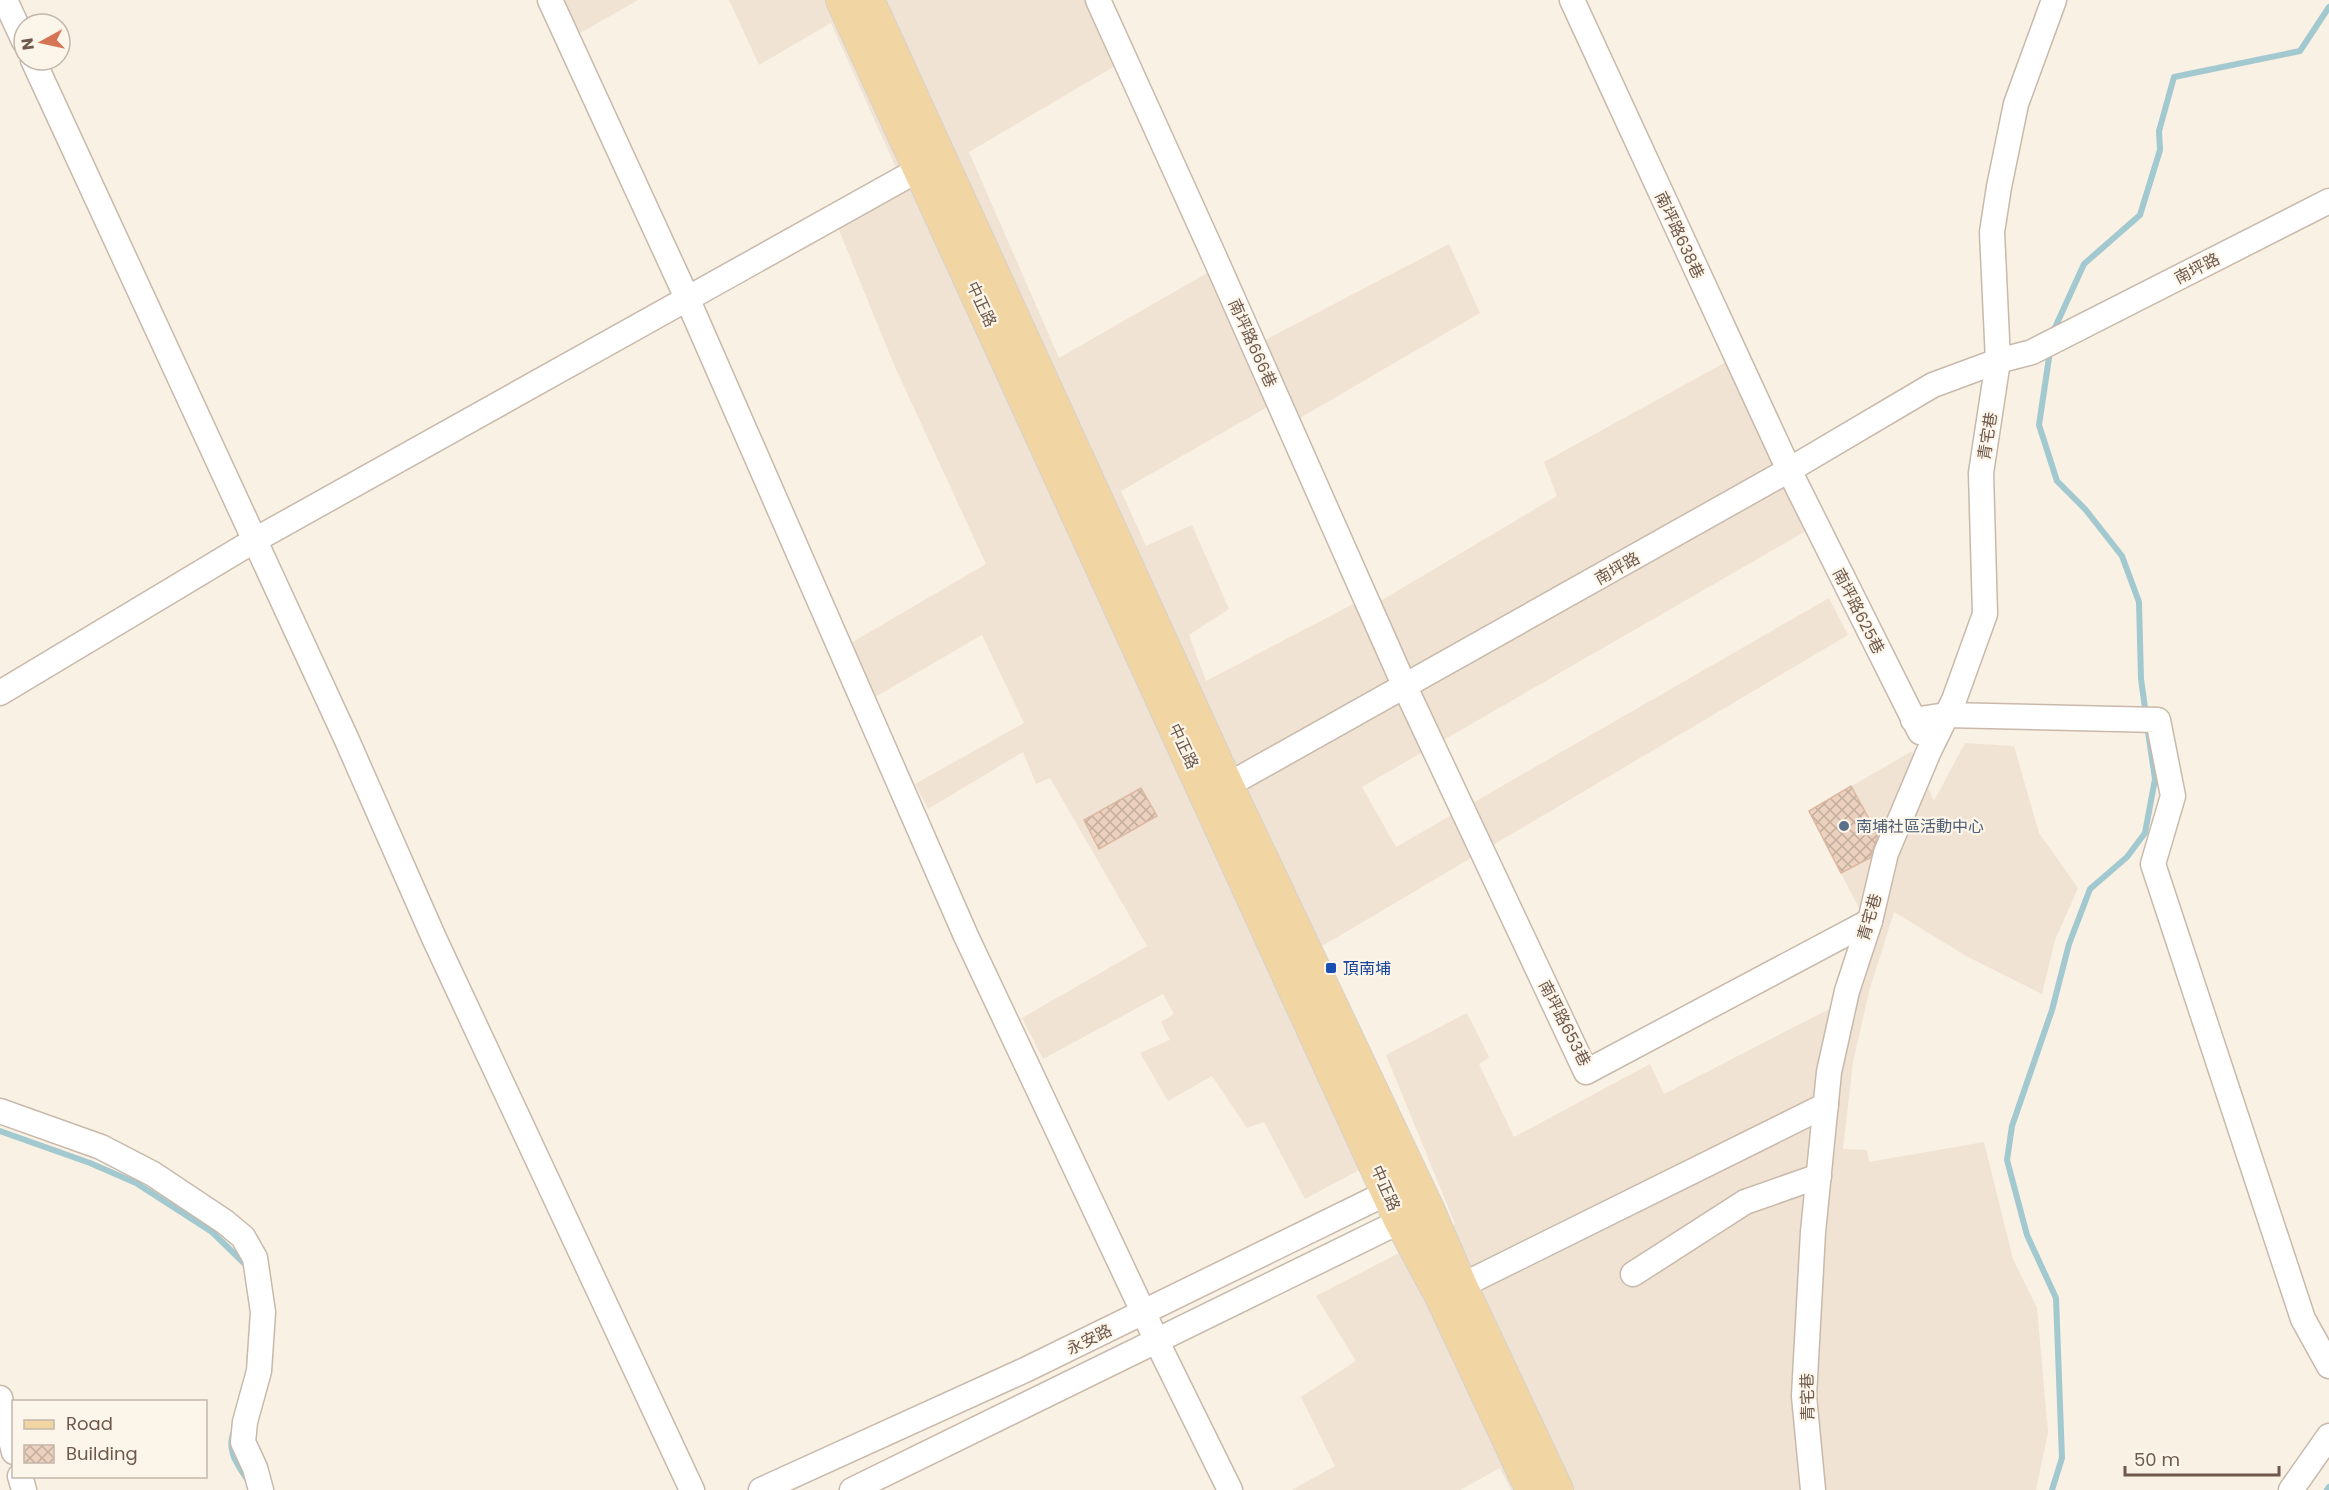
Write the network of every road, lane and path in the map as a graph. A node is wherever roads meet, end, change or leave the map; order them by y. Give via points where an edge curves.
1 (5, 0) edge
2 (550, 0) edge
3 (842, 0) edge
4 (868, 0) edge
5 (1098, 0) edge
6 (1572, 0) edge
7 (2055, 0) edge
8 (12, 15) edge
9 (39, 72) edge
10 (931, 163) junction
11 (2329, 201) edge
12 (687, 298) junction
13 (1998, 361) junction
14 (1789, 471) junction
15 (255, 540) junction
16 (1405, 687) junction
17 (0, 693) edge
18 (1946, 715) junction
19 (1913, 720) junction
20 (1929, 751) junction
21 (1217, 792) junction
22 (1869, 921) junction
23 (1826, 1105) junction
24 (0, 1111) edge
25 (1819, 1176) junction
26 (1408, 1200) junction
27 (1633, 1274) dead end
28 (1461, 1286) junction
29 (1145, 1313) junction
30 (1157, 1341) junction
31 (2329, 1366) edge
32 (0, 1398) edge
33 (2329, 1436) edge
34 (12, 1444) edge
35 (261, 1490) edge
36 (692, 1490) edge
37 (761, 1490) edge
38 (852, 1490) edge
39 (1230, 1490) edge
40 (1532, 1490) edge
41 (1557, 1490) edge
42 (1813, 1490) edge
43 (2291, 1490) edge

1 - 8 street
2 - 12 street
3 - 10 main road, 中正路
4 - 10 main road, 中正路
5 - 16 street, 南坪路666巷
6 - 14 street, 南坪路638巷
7 - 13 street, 青宅巷 via 2016,104 1992,232
9 - 15 street
10 - 12 street
10 - 21 main road, 中正路
11 - 13 street, 南坪路 via 2032,352
12 - 15 street
12 - 29 street via 966,936
13 - 14 street, 南坪路 via 1933,385
13 - 18 street, 青宅巷 via 1981,473 1985,614
14 - 16 street, 南坪路
14 - 19 street, 南坪路625巷
15 - 17 street
15 - 36 street via 439,949
16 - 21 street, 南坪路
16 - 22 street, 南坪路653巷 via 1586,1072
18 - 19 street
18 - 20 street, 青宅巷
18 - 31 street via 2158,720 2173,796 2153,864 2302,1319
19 - 20 street, 南坪路625巷
20 - 22 street, 青宅巷 via 1886,854
21 - 26 main road, 中正路
22 - 23 street, 青宅巷 via 1847,991 1829,1072
23 - 25 street, 青宅巷
23 - 28 street
24 - 35 street via 101,1147 153,1174 243,1237 255,1258 263,1312 259,1371 243,1442
25 - 27 street via 1745,1202
25 - 42 street, 青宅巷 via 1804,1396
26 - 28 main road, 中正路
26 - 29 street, 永安路
26 - 30 street, 永安路
26 - 40 main road, 中正路 via 1441,1296
28 - 41 main road, 中正路
29 - 30 street
29 - 37 street, 永安路
30 - 38 street, 永安路
30 - 39 street
32 - 34 street
33 - 43 street

